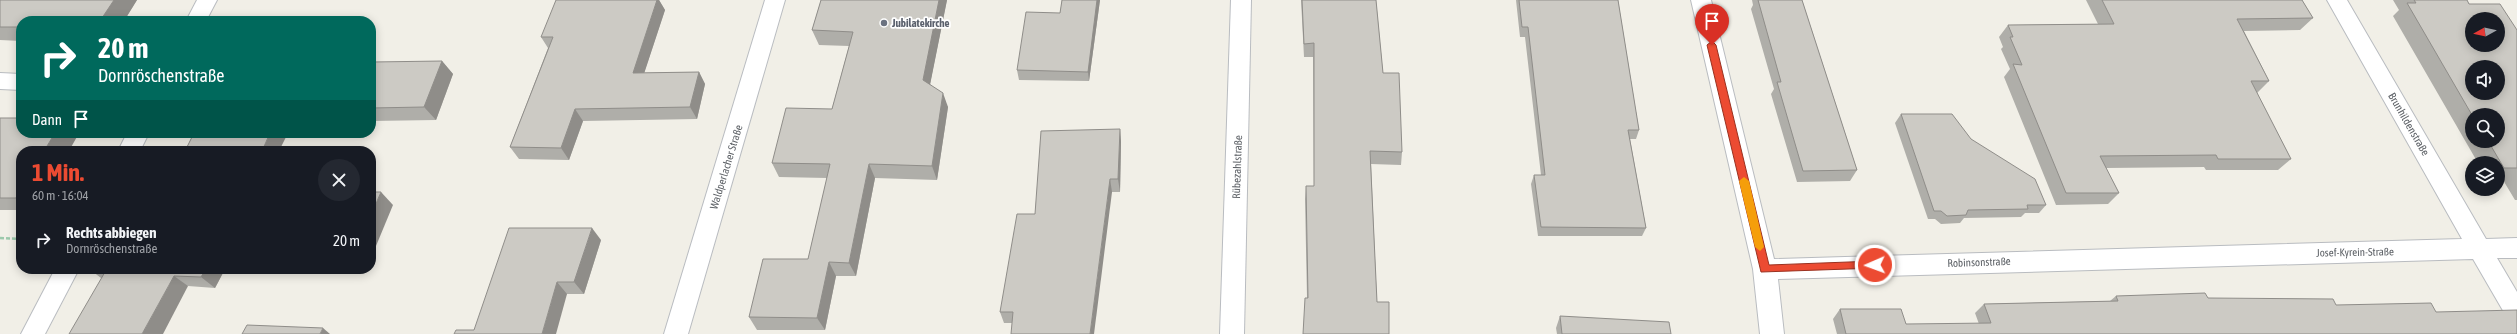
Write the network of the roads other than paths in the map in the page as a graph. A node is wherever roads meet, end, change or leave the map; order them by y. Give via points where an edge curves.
1 (207, 0) edge
2 (775, 0) edge
3 (1241, 0) edge
4 (1701, 0) edge
5 (2337, 0) edge
6 (199, 16) edge
7 (0, 81) edge
8 (16, 82) edge
9 (2517, 248) edge
10 (2480, 249) junction
11 (2193, 256) joint
12 (1765, 269) junction
13 (63, 274) edge
14 (2517, 314) edge
15 (33, 334) edge
16 (676, 334) edge
17 (1232, 334) edge
18 (1772, 334) edge

1 - 6 street
2 - 16 street, Waldperlacher Straße
3 - 17 street, Rübezahlstraße
4 - 12 street
5 - 10 street, Brunhildenstraße
7 - 8 street
9 - 10 street, Josef-Kyrein-Straße
10 - 11 street, Josef-Kyrein-Straße
10 - 14 street, Brunhildenstraße
11 - 12 street, Robinsonstraße
12 - 18 street
13 - 15 street

